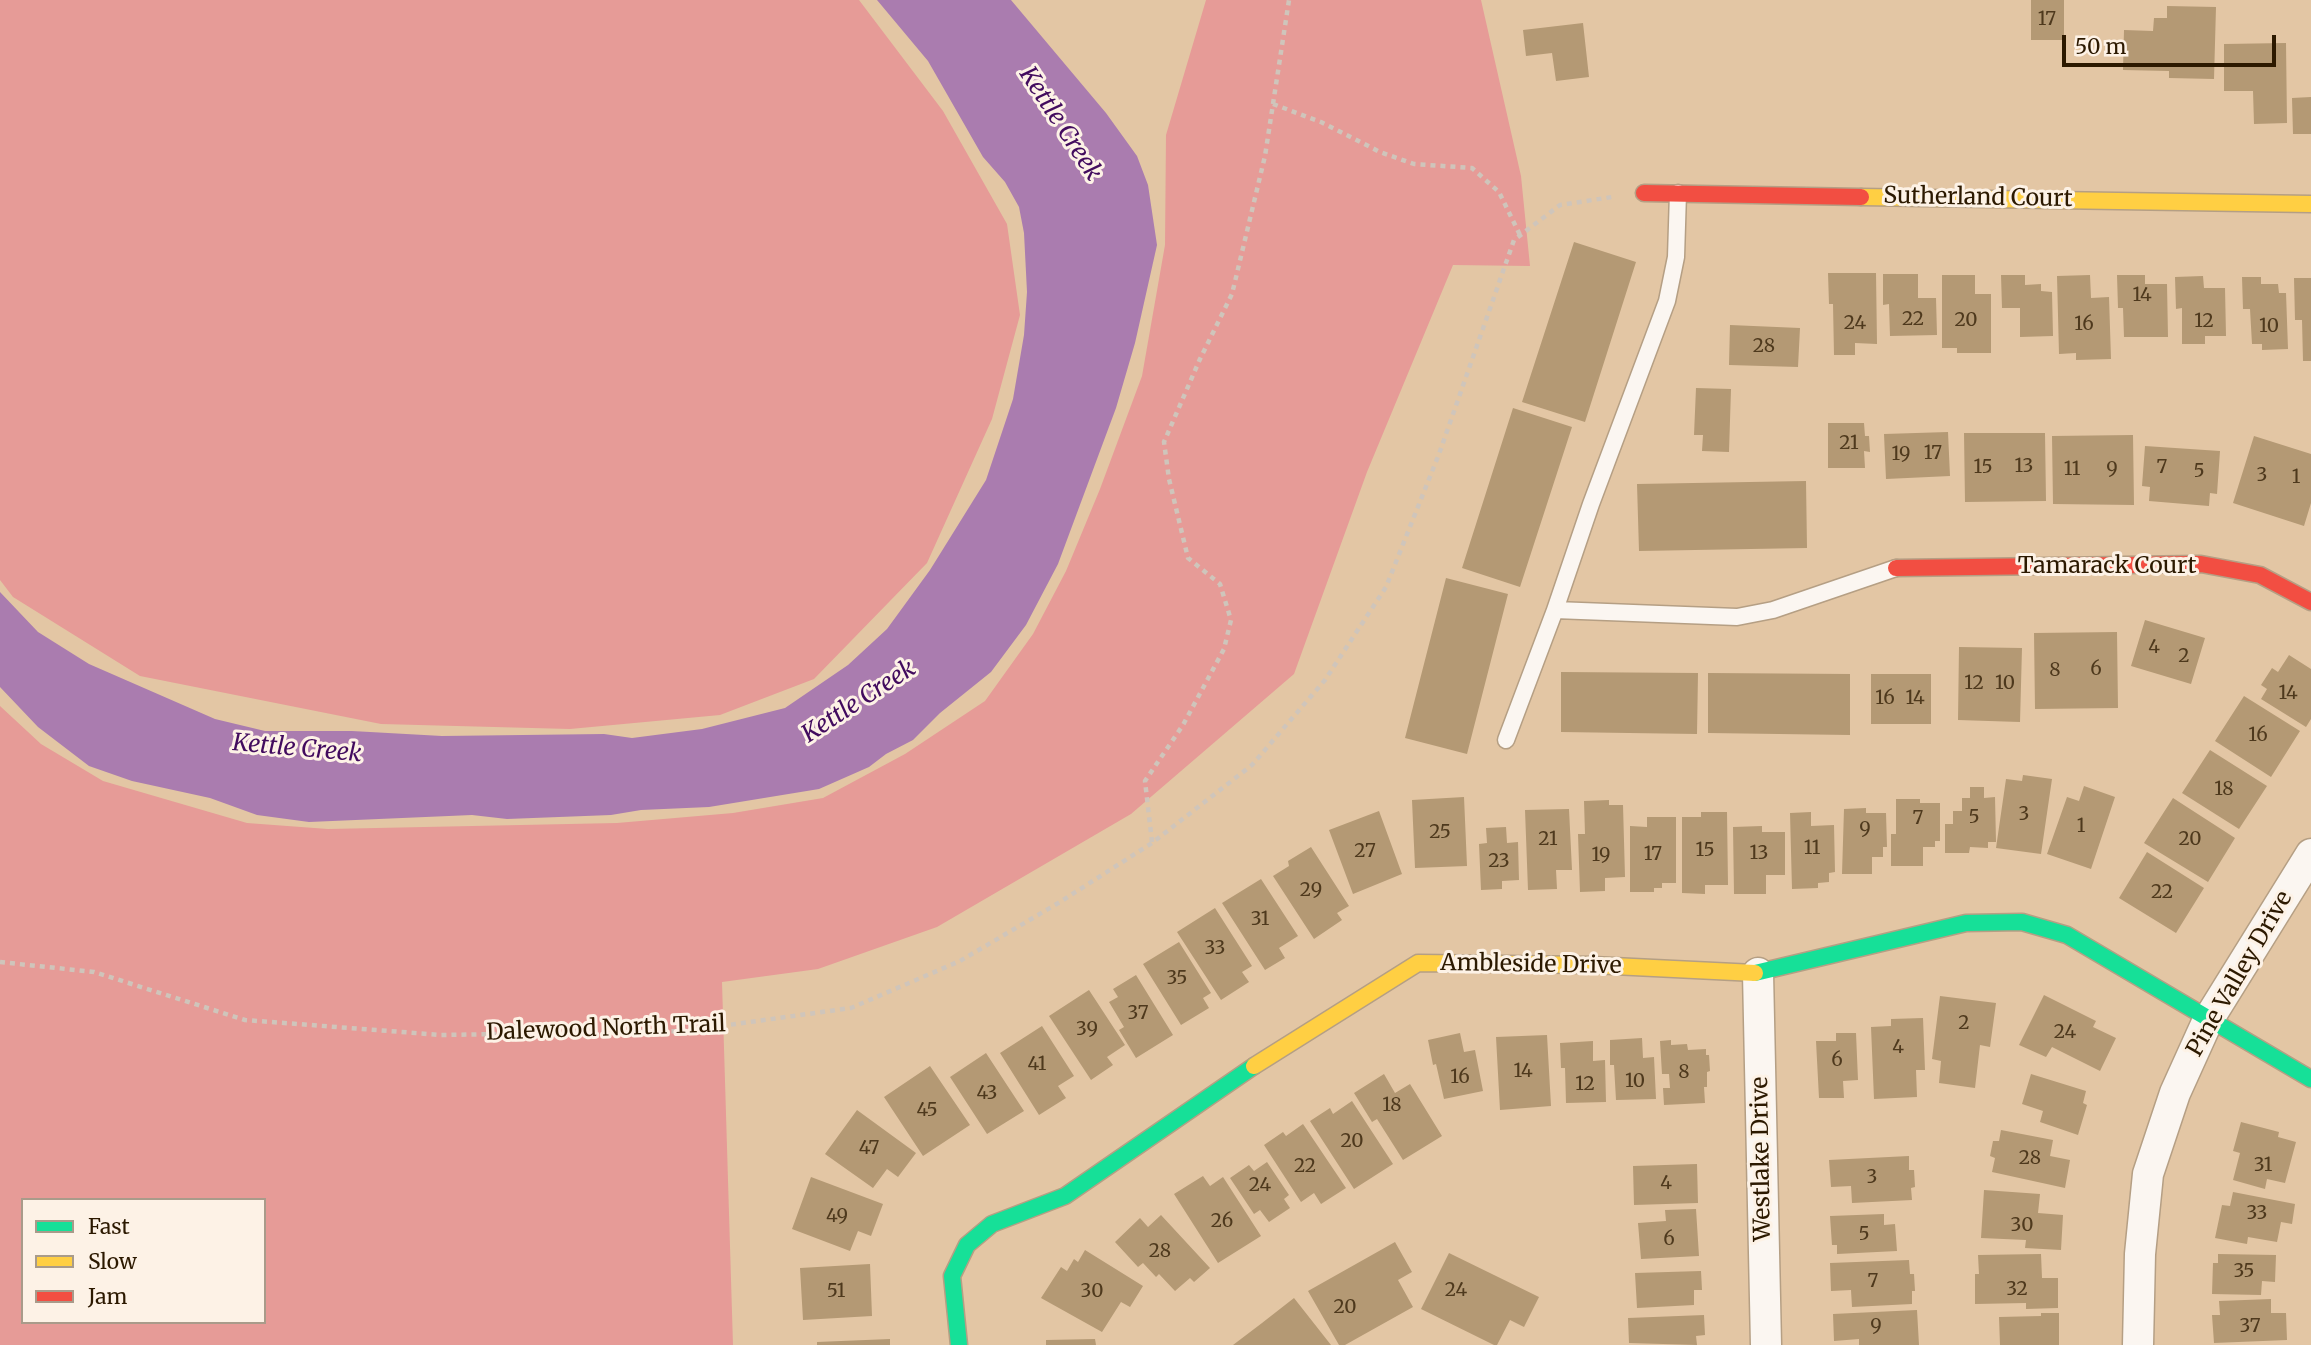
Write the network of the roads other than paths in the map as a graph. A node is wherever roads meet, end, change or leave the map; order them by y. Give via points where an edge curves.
1 (1644, 193) road end
2 (1678, 193) junction
3 (2311, 204) edge
4 (1896, 568) joint
5 (2311, 602) edge
6 (1555, 610) junction
7 (1506, 740) dead end
8 (2311, 853) edge
9 (1758, 973) junction
10 (2208, 1020) junction
11 (2311, 1079) edge
12 (959, 1345) edge
13 (1766, 1345) edge
14 (2138, 1345) edge

1 - 2 street, Sutherland Court
2 - 3 street, Sutherland Court
2 - 6 lane via 1676,257 1667,301
4 - 5 street, Tamarack Court via 2201,564 2260,575
4 - 6 lane via 1773,610 1737,617
6 - 7 lane
8 - 10 street, Pine Valley Drive
9 - 10 street, Ambleside Drive via 1966,923 2022,922 2067,935
9 - 12 street, Ambleside Drive via 1418,963 1223,1086 1065,1196 992,1224 967,1245 952,1276
9 - 13 street, Westlake Drive
10 - 11 street, Ambleside Drive
10 - 14 street, Pine Valley Drive via 2175,1093 2148,1174

